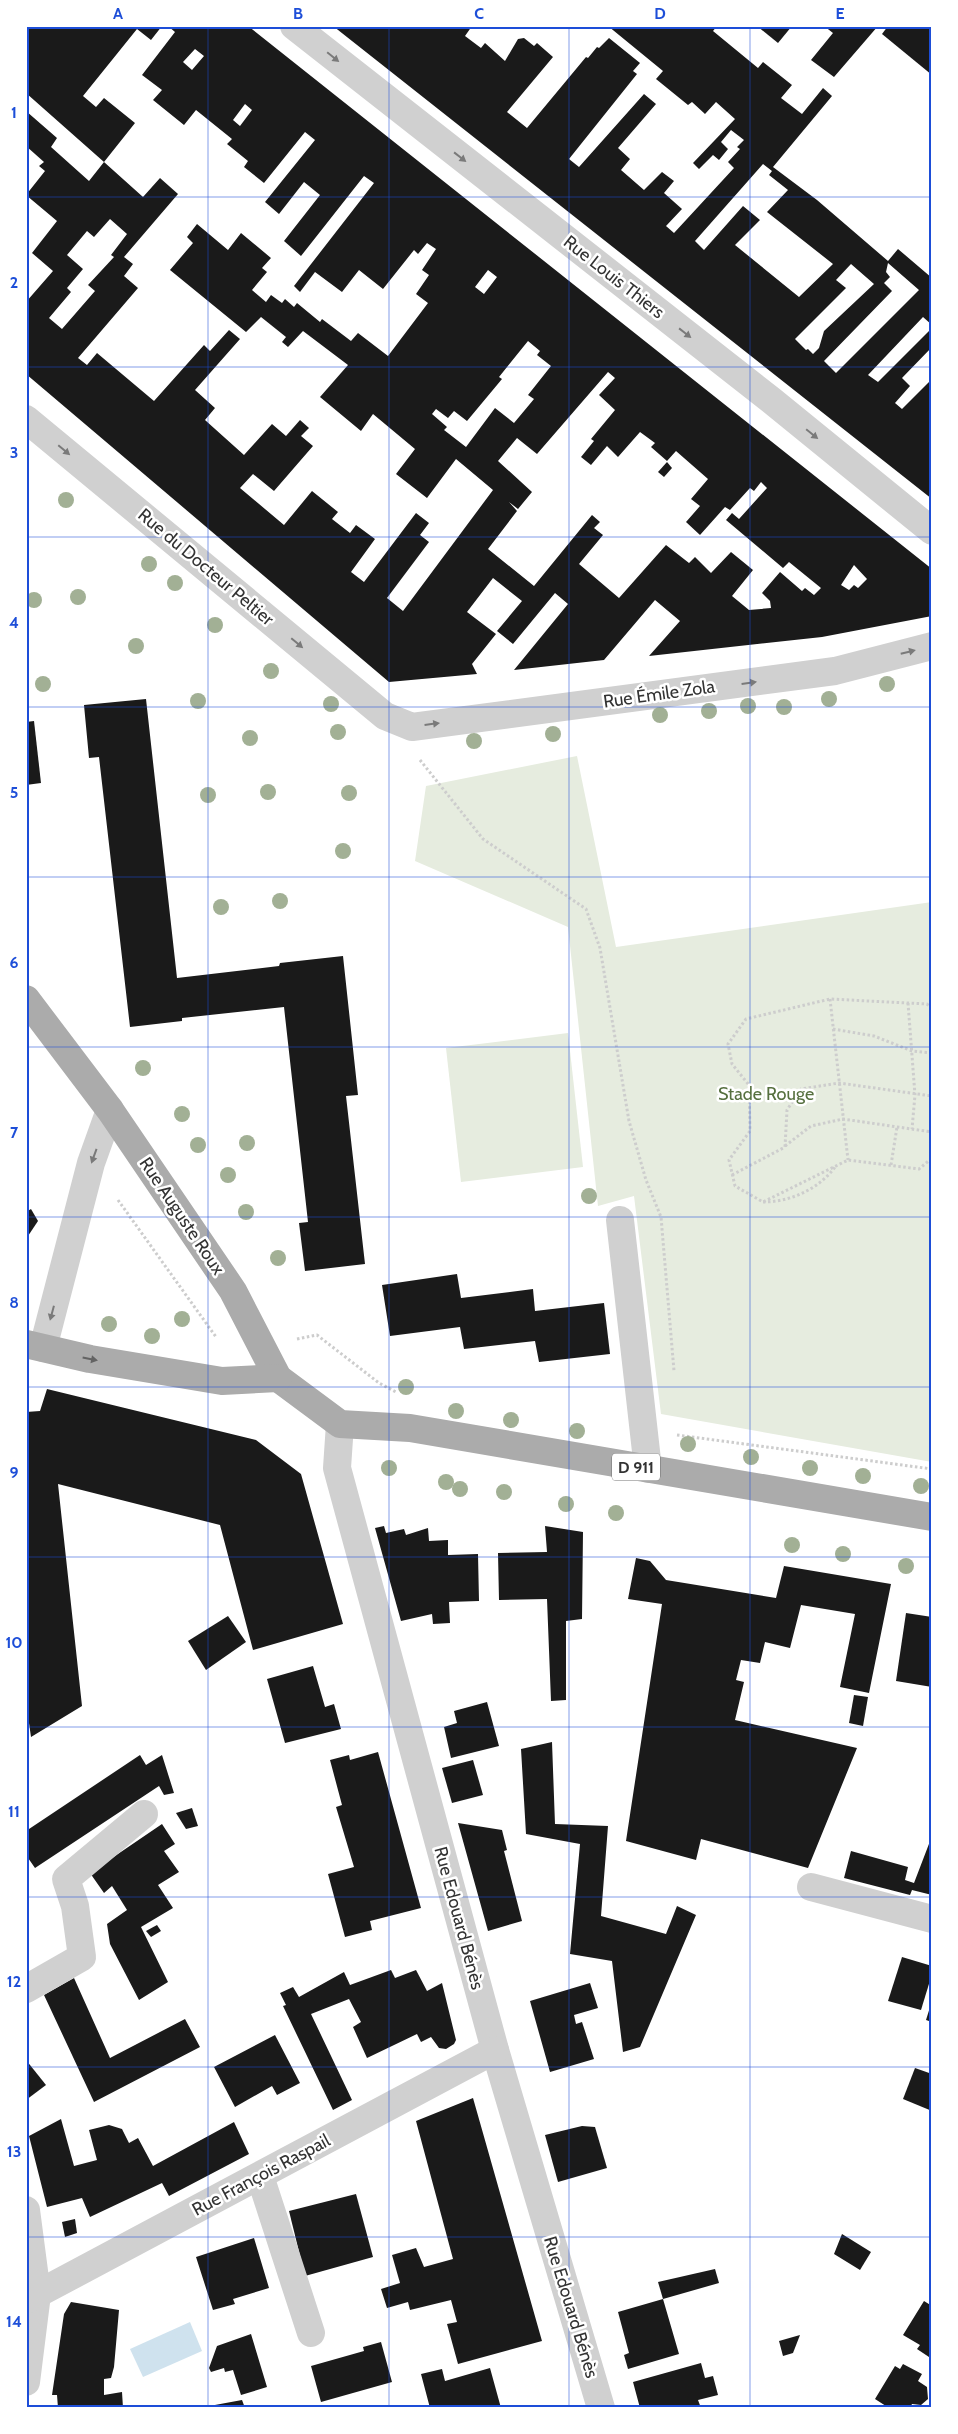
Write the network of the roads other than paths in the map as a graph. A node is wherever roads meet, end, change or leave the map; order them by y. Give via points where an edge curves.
1 (294, 26) edge
2 (26, 419) edge
3 (932, 531) edge
4 (932, 646) edge
5 (385, 716) joint
6 (26, 999) edge
7 (110, 1110) junction
8 (620, 1220) dead end
9 (34, 1346) edge
10 (278, 1378) junction
11 (340, 1424) junction
12 (648, 1469) junction
13 (932, 1517) edge
14 (144, 1814) dead end
15 (811, 1887) dead end
16 (932, 1919) edge
17 (26, 1989) edge
18 (495, 2050) junction
19 (260, 2176) junction
20 (26, 2210) edge
21 (32, 2297) edge
22 (311, 2333) dead end
23 (26, 2382) edge
24 (601, 2408) edge

1 -> 3 street, Rue Louis Thiers via 771,400
2 -> 5 street, Rue du Docteur Peltier
5 -> 4 street, Rue Émile Zola via 412,727 834,671
6 - 7 main road, Rue Auguste Roux
7 -> 9 street
7 - 10 main road, Rue Auguste Roux via 233,1291
8 - 12 street
9 -> 10 main road via 90,1359 222,1381
10 - 11 main road, Rue Auguste Roux
11 - 12 main road, D 911 via 410,1428
11 - 18 street, Rue Edouard Bénès via 337,1468
12 - 13 main road, D 911
14 - 17 street via 66,1879 75,1906 82,1957
15 - 16 street
18 - 19 street, Rue François Raspail
18 - 24 street, Rue Edouard Bénès
19 - 21 street, Rue François Raspail
19 - 22 street
20 - 21 street
21 - 23 street

